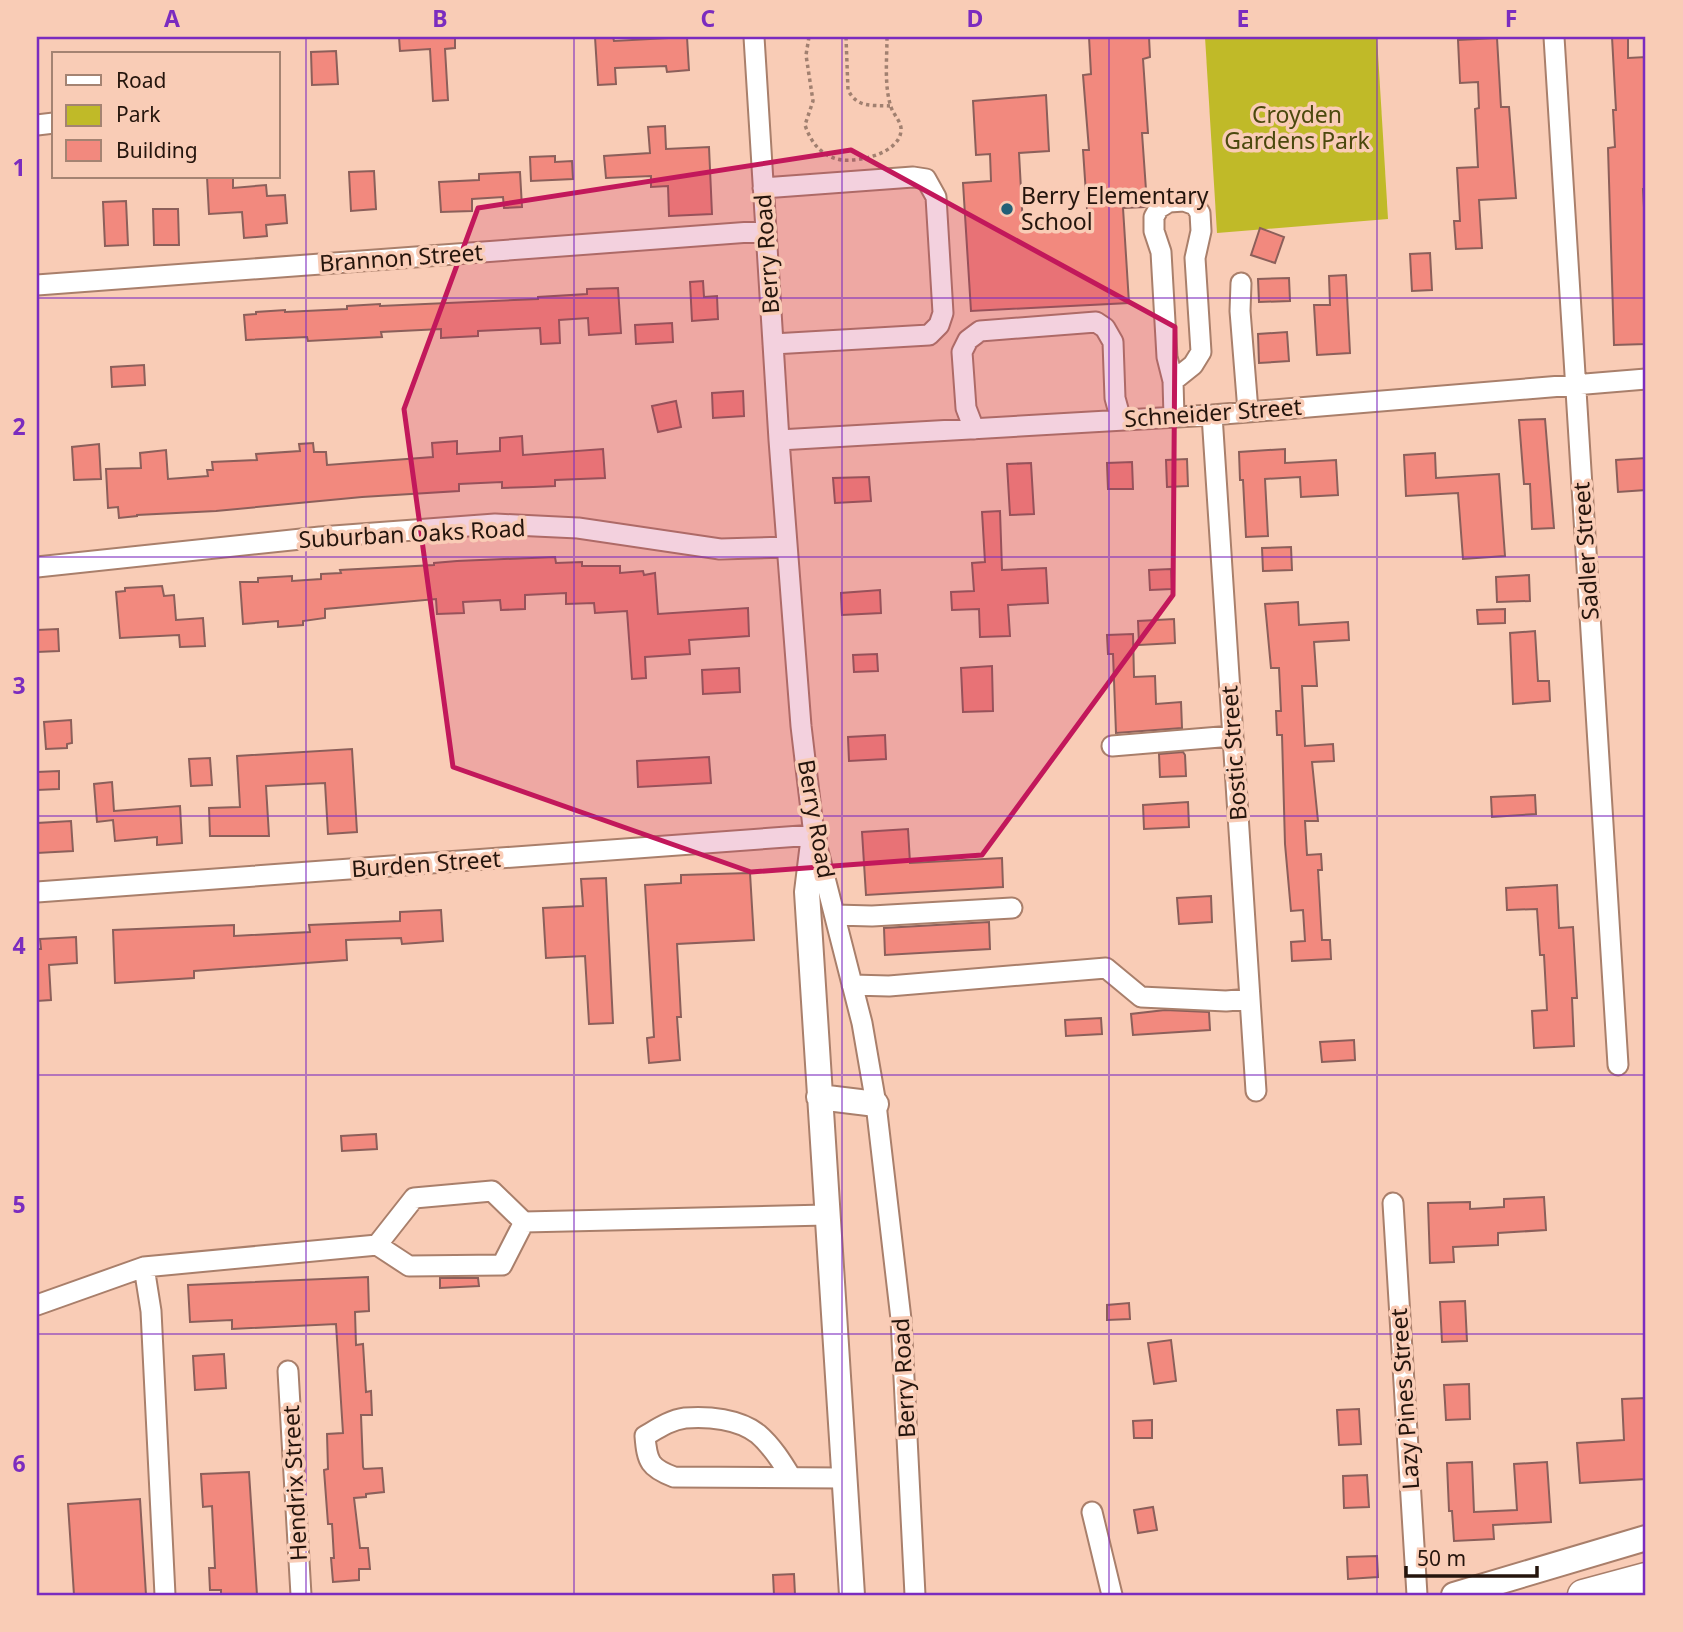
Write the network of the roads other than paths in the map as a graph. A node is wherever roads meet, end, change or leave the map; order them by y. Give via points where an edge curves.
1 (754, 37) edge
2 (1554, 37) edge
3 (763, 188) junction
4 (765, 231) junction
5 (1241, 283) dead end
6 (37, 285) edge
7 (773, 344) junction
8 (1646, 379) edge
9 (1173, 381) junction
10 (1576, 383) junction
11 (1248, 411) junction
12 (1212, 415) junction
13 (1174, 417) junction
14 (1121, 420) junction
15 (974, 429) junction
16 (779, 440) junction
17 (788, 547) junction
18 (37, 567) edge
19 (1233, 736) junction
20 (1112, 746) dead end
21 (814, 835) junction
22 (37, 892) edge
23 (1013, 908) dead end
24 (835, 915) junction
25 (852, 985) junction
26 (1250, 999) junction
27 (1618, 1065) dead end
28 (1256, 1091) dead end
29 (819, 1097) junction
30 (876, 1104) junction
31 (1393, 1203) dead end
32 (826, 1215) junction
33 (524, 1222) junction
34 (377, 1245) junction
35 (144, 1267) junction
36 (37, 1305) edge
37 (288, 1371) dead end
38 (791, 1477) junction
39 (844, 1478) junction
40 (1092, 1512) dead end
41 (1646, 1538) edge
42 (1646, 1578) edge
43 (915, 1592) edge
44 (165, 1595) edge
45 (301, 1595) edge
46 (852, 1595) edge
47 (1112, 1595) edge
48 (1418, 1595) edge
49 (1454, 1595) edge
50 (1583, 1595) edge

1 - 3 street, Berry Road
2 - 10 street, Sadler Street
3 - 4 street, Berry Road
3 - 7 street via 913,177 926,179 936,197 943,313 929,335
4 - 6 street, Brannon Street
4 - 7 street, Berry Road
5 - 11 street
7 - 16 street, Berry Road
8 - 10 street, Schneider Street
9 - 9 street via 1201,352 1195,258 1200,213 1184,201 1159,208 1154,218
9 - 13 street
10 - 11 street, Schneider Street
10 - 27 street, Sadler Street
11 - 12 street, Schneider Street
12 - 13 street, Schneider Street
12 - 19 street, Bostic Street
13 - 14 street, Schneider Street
14 - 15 street, Schneider Street
14 - 15 street via 1115,398 1113,342 1096,322 980,331 968,340 962,352 966,408
15 - 16 street, Schneider Street
16 - 17 street, Berry Road
17 - 18 street, Suburban Oaks Road via 720,549 578,528 495,524
17 - 21 street, Berry Road
19 - 20 street
19 - 26 street, Bostic Street
21 - 22 street, Burden Street
21 - 24 street, Berry Road
21 - 29 main road via 807,892
23 - 24 street
24 - 25 street, Berry Road
25 - 26 street via 1105,968 1141,997
25 - 30 street, Berry Road
26 - 28 street, Bostic Street
29 - 30 main road
29 - 32 main road
30 - 43 street, Berry Road via 901,1319
31 - 48 street, Lazy Pines Street
32 - 33 street
32 - 39 main road
33 - 34 street via 502,1265 409,1266
33 - 34 street via 492,1191 414,1198
34 - 35 street
35 - 36 street
35 - 44 street via 151,1311
37 - 45 street, Hendrix Street
38 - 38 street via 674,1476 655,1470 646,1455 645,1436 684,1418 731,1420 757,1433
38 - 39 street
39 - 46 main road
40 - 47 street
41 - 49 main road
42 - 50 highway

